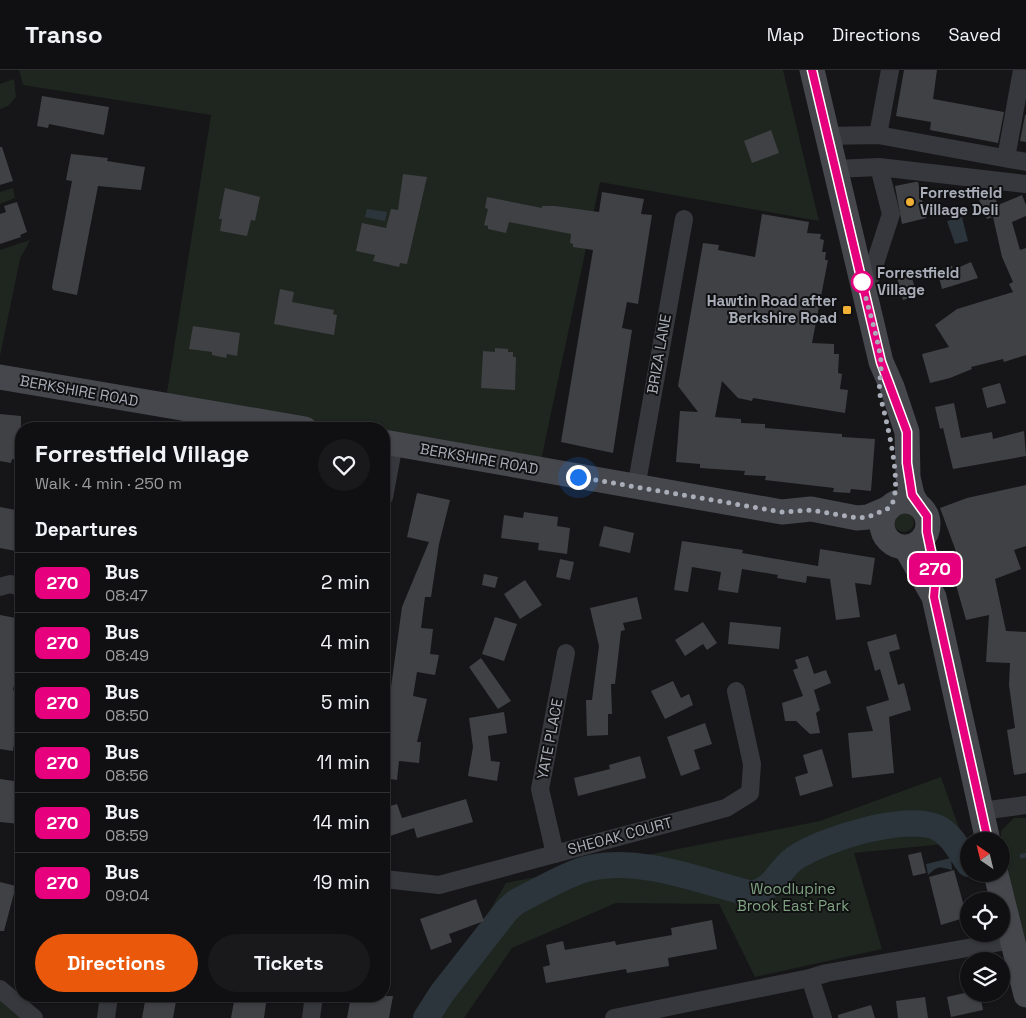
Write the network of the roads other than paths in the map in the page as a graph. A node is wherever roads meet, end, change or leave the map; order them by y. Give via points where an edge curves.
1 (812, 70) edge
2 (890, 70) edge
3 (1022, 70) edge
4 (878, 135) junction
5 (826, 136) junction
6 (1006, 158) junction
7 (1026, 162) edge
8 (879, 167) junction
9 (834, 169) junction
10 (1026, 184) edge
11 (684, 219) dead end
12 (865, 296) junction
13 (881, 362) junction
14 (0, 377) edge
15 (264, 422) edge
16 (390, 443) edge
17 (636, 488) junction
18 (917, 504) junction
19 (890, 507) junction
20 (782, 512) junction
21 (927, 532) junction
22 (897, 544) junction
23 (15, 585) edge
24 (0, 587) edge
25 (934, 597) junction
26 (566, 653) dead end
27 (736, 691) dead end
28 (1026, 805) edge
29 (981, 811) junction
30 (986, 832) edge
31 (555, 854) junction
32 (390, 880) edge
33 (998, 882) edge
34 (1012, 940) junction
35 (810, 978) junction
36 (0, 990) edge
37 (1026, 996) edge
38 (108, 1002) edge
39 (313, 1002) edge
40 (34, 1018) edge
41 (106, 1018) edge
42 (311, 1018) edge
43 (614, 1018) edge
44 (823, 1018) edge

1 - 5 main road
2 - 4 street
3 - 6 street
4 - 5 street
4 - 6 street
5 - 9 main road
6 - 7 street
8 - 9 street
8 - 10 street
8 - 12 street via 891,214
9 - 12 main road
11 - 17 street, BRIZA LANE
12 - 13 main road
13 - 18 main road via 907,432 908,477
13 - 19 main road via 880,393 893,457 895,490
14 - 15 main road, BERKSHIRE ROAD
16 - 17 main road, BERKSHIRE ROAD
17 - 20 main road, BERKSHIRE ROAD
18 - 19 main road via 904,501
18 - 21 main road via 927,516
19 - 20 main road, BERKSHIRE ROAD via 868,517 857,518 811,510
19 - 22 main road via 882,527
20 - 22 main road, BERKSHIRE ROAD via 800,524 852,531
21 - 22 main road via 919,543
21 - 25 main road via 936,575
22 - 25 main road
23 - 24 street
25 - 29 main road
26 - 31 street, YATE PLACE via 540,790
27 - 31 street, SHEOAK COURT via 752,764 750,793 726,808
28 - 29 street
29 - 30 main road
31 - 32 street, SHEOAK COURT via 439,885
33 - 34 main road
34 - 35 street
34 - 37 main road
35 - 43 street
35 - 44 street
36 - 40 street
38 - 41 street
39 - 42 street

